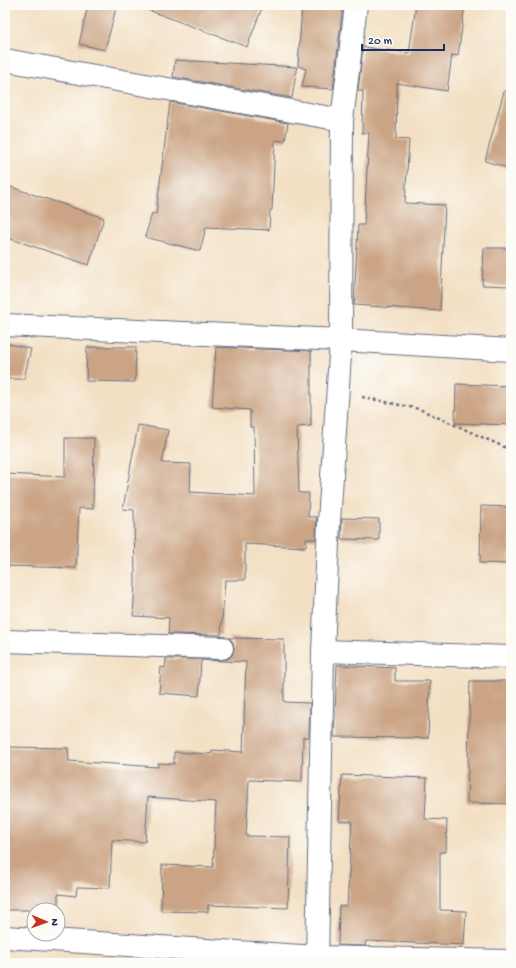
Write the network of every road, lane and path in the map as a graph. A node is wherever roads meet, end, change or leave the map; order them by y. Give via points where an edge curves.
1 (356, 5) edge
2 (5, 60) edge
3 (342, 120) junction
4 (5, 326) edge
5 (341, 340) junction
6 (511, 350) edge
7 (338, 392) junction
8 (511, 450) edge
9 (5, 641) edge
10 (222, 648) dead end
11 (323, 651) junction
12 (511, 657) edge
13 (5, 937) edge
14 (317, 960) edge
15 (511, 961) edge

1 - 3 street
2 - 3 street
3 - 5 street
4 - 5 street
5 - 6 street
5 - 7 street
7 - 8 path via 418,409
7 - 11 street
9 - 10 street
11 - 12 street
11 - 14 street
13 - 14 street
14 - 15 street

